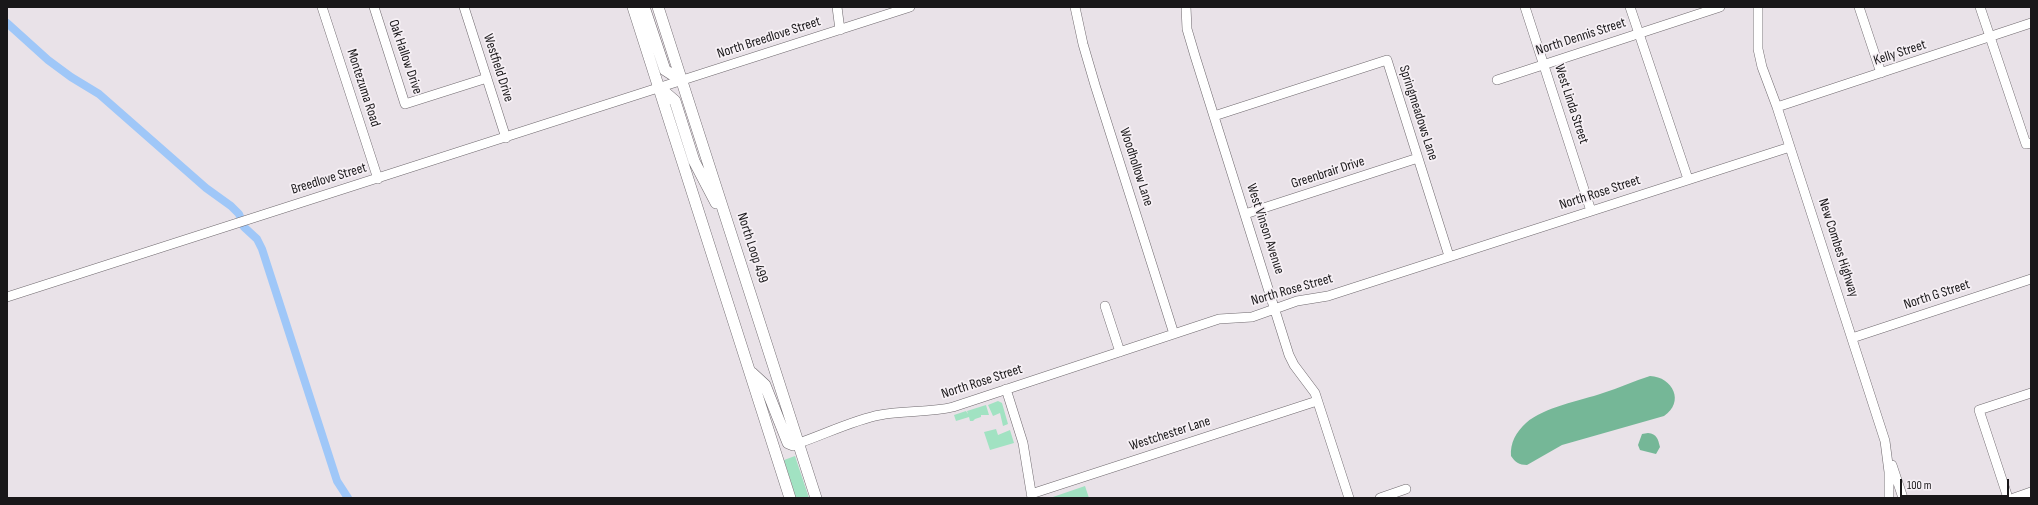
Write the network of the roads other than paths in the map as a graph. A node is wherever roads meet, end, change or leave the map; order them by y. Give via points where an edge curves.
1 (322, 7) edge
2 (374, 7) edge
3 (464, 7) edge
4 (633, 7) edge
5 (644, 7) edge
6 (658, 7) edge
7 (837, 7) edge
8 (910, 7) edge
9 (1075, 7) edge
10 (1186, 7) edge
11 (1525, 7) edge
12 (1630, 7) edge
13 (1720, 7) edge
14 (1758, 7) edge
15 (1859, 7) edge
16 (1980, 7) edge
17 (2031, 23) edge
18 (840, 30) junction
19 (1638, 34) junction
20 (1989, 37) junction
21 (1543, 63) junction
22 (1881, 73) junction
23 (486, 78) junction
24 (1497, 80) dead end
25 (682, 81) junction
26 (660, 88) junction
27 (1777, 107) junction
28 (1214, 116) junction
29 (506, 138) junction
30 (2028, 144) edge
31 (1790, 147) junction
32 (1418, 158) junction
33 (378, 179) junction
34 (1688, 179) junction
35 (1591, 211) junction
36 (1245, 214) junction
37 (727, 222) junction
38 (1449, 256) junction
39 (2031, 279) edge
40 (7, 297) edge
41 (1105, 306) dead end
42 (1275, 308) junction
43 (1174, 334) junction
44 (1852, 338) junction
45 (1120, 352) junction
46 (750, 371) junction
47 (1006, 389) junction
48 (2031, 393) edge
49 (1318, 401) junction
50 (1885, 441) junction
51 (799, 443) junction
52 (1406, 489) dead end
53 (2031, 492) edge
54 (1032, 496) edge
55 (790, 498) edge
56 (816, 498) edge
57 (1349, 498) edge
58 (1380, 498) edge
59 (1889, 498) edge
60 (1903, 498) edge
61 (2008, 498) edge
62 (2014, 498) edge

1 - 33 street, Montezuma Road
2 - 23 street, Oak Hallow Drive via 405,104
3 - 23 street, Westfield Drive
4 - 26 main road
5 - 25 main road via 665,70
6 - 25 main road, North Loop 499
7 - 18 street
8 - 18 street, North Breedlove Street
9 - 43 street, Woodhollow Lane via 1093,78
10 - 28 street, West Vinson Avenue via 1189,38
11 - 21 street, West Linda Street
12 - 19 street
13 - 19 street, North Dennis Street
14 - 27 street, New Combes Highway via 1758,49
15 - 22 street
16 - 20 street
17 - 20 street, Kelly Street
18 - 25 street, North Breedlove Street
19 - 21 street, North Dennis Street
19 - 34 street
20 - 22 street, Kelly Street
20 - 30 street
21 - 24 street, North Dennis Street
21 - 35 street, West Linda Street
22 - 27 street, Kelly Street
23 - 29 street, Westfield Drive
25 - 26 street, North Breedlove Street
25 - 37 main road, North Loop 499
26 - 29 street, Breedlove Street
26 - 37 main road via 675,101 694,160
26 - 46 main road
27 - 31 street, New Combes Highway
28 - 32 street, Springmeadows Lane via 1387,60
28 - 36 street, West Vinson Avenue
29 - 33 street, Breedlove Street
31 - 34 street, North Rose Street
31 - 44 street, New Combes Highway
32 - 36 street, Greenbrair Drive
32 - 38 street, Springmeadows Lane
33 - 40 street, Breedlove Street
34 - 35 street, North Rose Street
35 - 38 street, North Rose Street
36 - 42 street, West Vinson Avenue
37 - 51 main road, North Loop 499
38 - 42 street, North Rose Street via 1328,296
39 - 44 street, North G Street
41 - 45 street
42 - 43 street, North Rose Street via 1252,317 1219,319
42 - 49 street, West Vinson Avenue via 1289,355
43 - 45 street, North Rose Street
44 - 50 street, New Combes Highway
45 - 47 street, North Rose Street
46 - 51 main road via 765,386 788,443
46 - 55 main road
47 - 51 street, North Rose Street via 939,410 877,415
47 - 54 street via 1023,443
48 - 61 street via 1978,410
49 - 54 street, Westchester Lane
49 - 57 street, West Vinson Avenue
50 - 59 street, New Combes Highway
50 - 60 street
51 - 56 main road, North Loop 499
52 - 58 street
53 - 62 street

